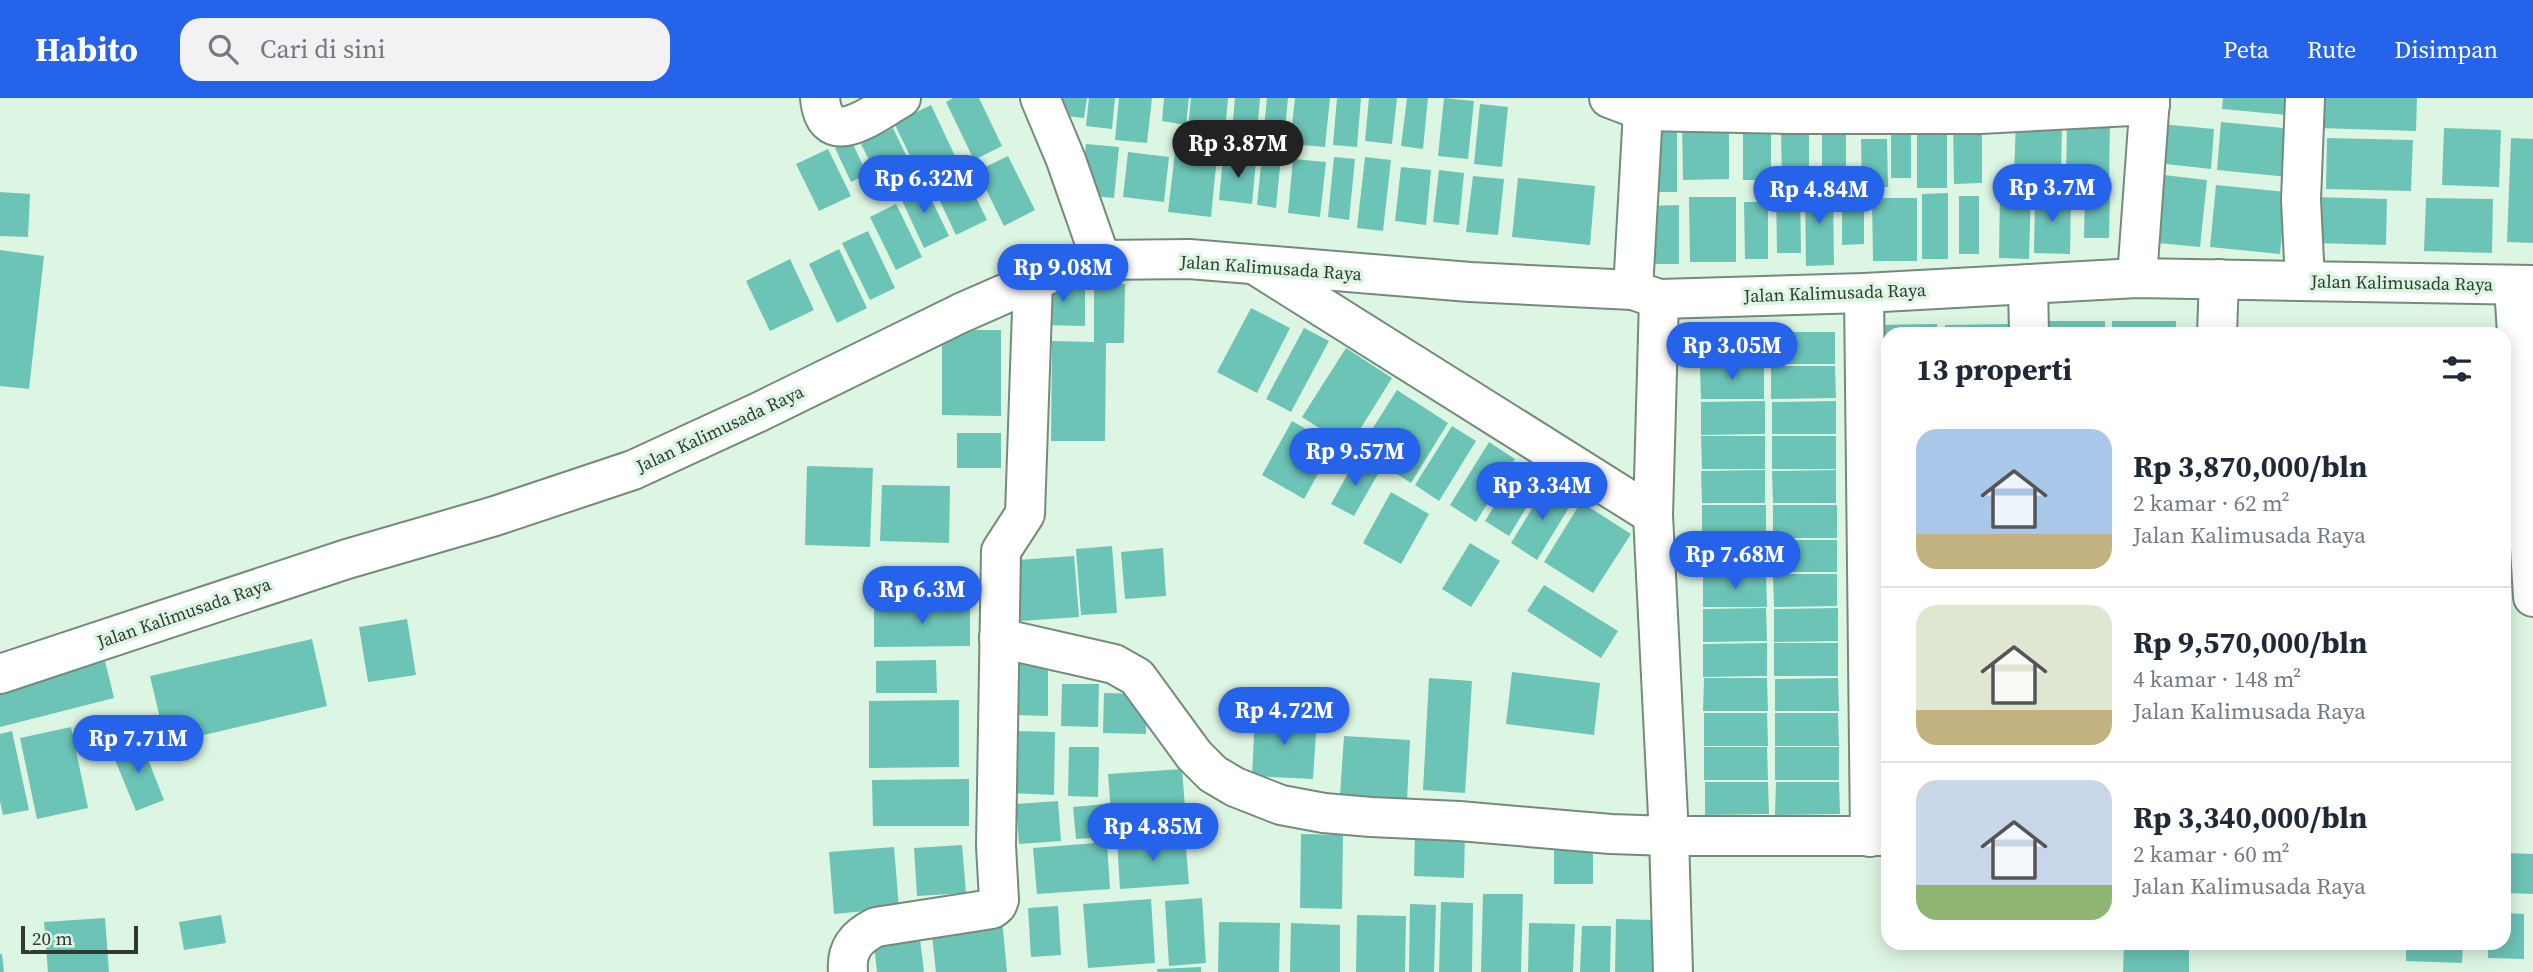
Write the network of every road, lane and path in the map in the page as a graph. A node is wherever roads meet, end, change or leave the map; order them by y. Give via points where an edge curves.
1 (820, 98) edge
2 (901, 98) edge
3 (1040, 98) edge
4 (2305, 98) edge
5 (2150, 102) edge
6 (1626, 105) edge
7 (1792, 106) edge
8 (1980, 106) edge
9 (1101, 260) junction
10 (1256, 266) junction
11 (2137, 278) junction
12 (2219, 279) junction
13 (1033, 281) junction
14 (2305, 281) junction
15 (2028, 284) junction
16 (2523, 285) edge
17 (1864, 293) junction
18 (1646, 295) junction
19 (2029, 327) edge
20 (2217, 327) edge
21 (1653, 515) junction
22 (2533, 597) edge
23 (999, 638) junction
24 (0, 674) edge
25 (1669, 836) junction
26 (1879, 836) edge
27 (848, 972) edge
28 (1673, 972) edge

1 - 2 street via 826,121 834,127 847,127
3 - 9 street
4 - 14 street via 2301,200
5 - 8 street
5 - 11 street
6 - 7 street
6 - 18 street
7 - 8 street
9 - 10 street, Jalan Kalimusada Raya via 1189,259
9 - 13 street, Jalan Kalimusada Raya
10 - 18 street, Jalan Kalimusada Raya
10 - 21 street
11 - 12 street, Jalan Kalimusada Raya
11 - 15 street, Jalan Kalimusada Raya
12 - 14 street, Jalan Kalimusada Raya
12 - 20 street
13 - 23 street via 1026,514 1001,551
13 - 24 street, Jalan Kalimusada Raya via 633,470
14 - 16 street, Jalan Kalimusada Raya
15 - 17 street, Jalan Kalimusada Raya
15 - 19 street
16 - 22 street
17 - 18 street, Jalan Kalimusada Raya
17 - 26 street
18 - 21 street
21 - 25 street
23 - 25 street via 1114,664 1137,677 1213,774 1281,805 1371,817
23 - 27 street via 997,905 876,927 861,934 851,949
25 - 26 street
25 - 28 street

